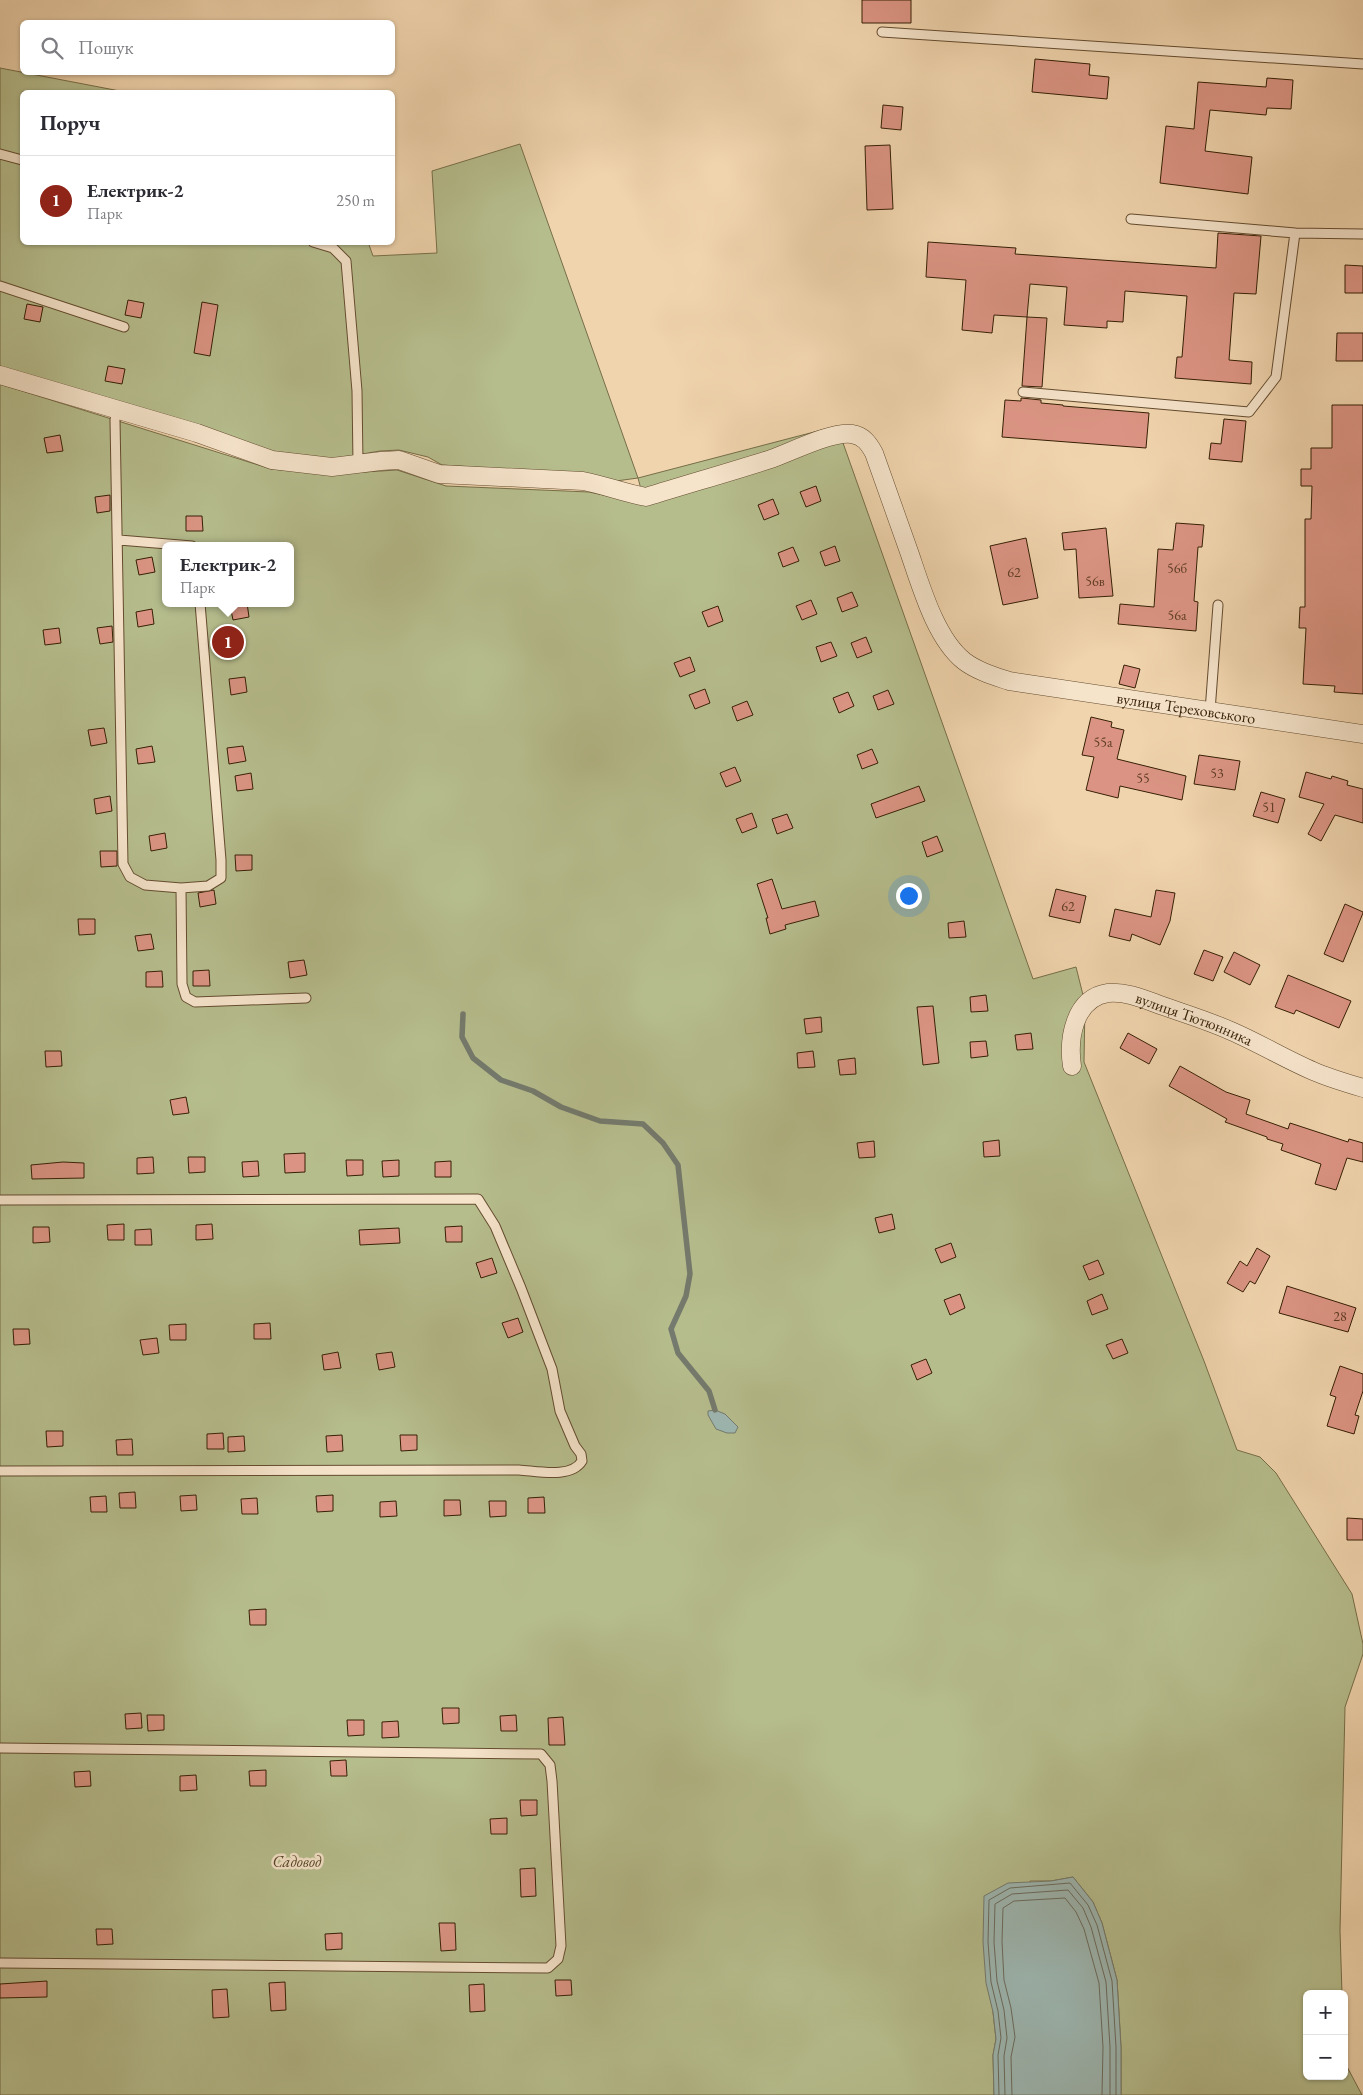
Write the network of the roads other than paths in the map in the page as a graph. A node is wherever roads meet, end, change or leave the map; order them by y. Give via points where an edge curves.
1 (882, 32) dead end
2 (1363, 64) edge
3 (0, 154) edge
4 (20, 159) edge
5 (1131, 219) dead end
6 (1295, 233) junction
7 (1363, 234) edge
8 (323, 245) edge
9 (0, 286) edge
10 (124, 328) dead end
11 (0, 374) edge
12 (1023, 392) dead end
13 (117, 408) junction
14 (358, 464) junction
15 (119, 540) junction
16 (162, 544) edge
17 (1218, 605) dead end
18 (200, 607) edge
19 (1210, 711) junction
20 (1363, 734) edge
21 (181, 888) junction
22 (306, 998) dead end
23 (1072, 1066) dead end
24 (1363, 1088) edge
25 (0, 1200) edge
26 (0, 1471) edge
27 (0, 1748) edge
28 (0, 1963) edge

1 - 2 lane
3 - 4 lane
5 - 6 lane
6 - 7 lane
6 - 12 lane via 1276,377 1249,412
8 - 14 lane via 333,248 346,261 357,391
9 - 10 lane
11 - 13 street, вулиця Тереховського
13 - 14 street, вулиця Тереховського via 272,460 332,467
13 - 15 lane
14 - 19 street, вулиця Тереховського via 398,460 439,474 582,481 646,497 836,435 852,434 863,438 874,453 925,597 940,629 964,661 1009,681
15 - 16 lane
15 - 21 lane via 123,864 130,877 145,885
17 - 19 lane
18 - 21 lane via 221,878 208,886
19 - 20 street, вулиця Тереховського
21 - 22 lane via 182,984 186,997 195,1002
23 - 24 street, вулиця Тютюнника via 1070,1036 1079,1014 1098,996 1110,993 1129,995 1229,1030 1313,1071
25 - 26 lane via 478,1199 495,1226 521,1288 552,1369 560,1411 582,1461 579,1466 561,1472
27 - 28 lane via 541,1754 550,1765 552,1781 561,1946 558,1959 548,1968

